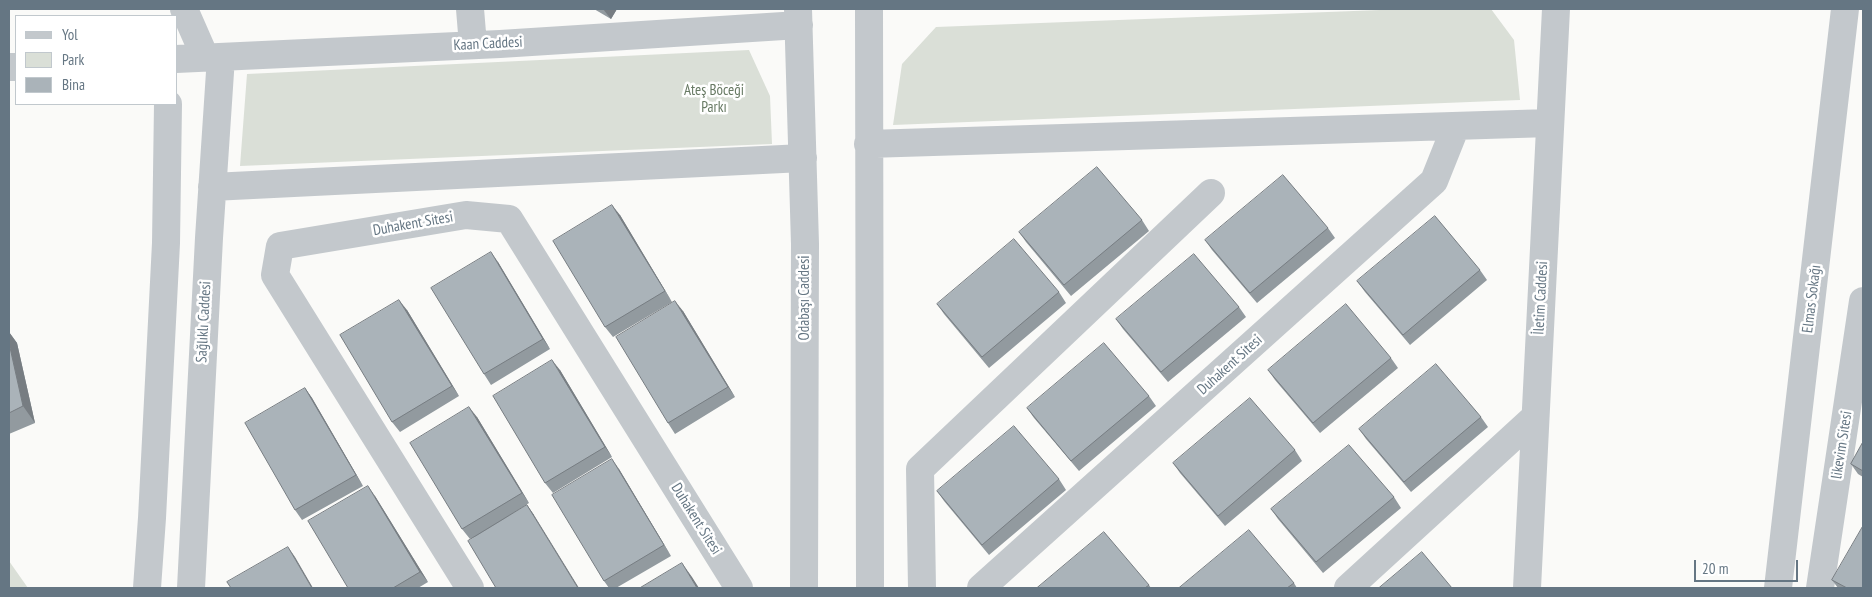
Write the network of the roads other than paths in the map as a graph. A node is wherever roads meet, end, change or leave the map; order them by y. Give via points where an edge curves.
1 (184, 9) edge
2 (470, 9) edge
3 (869, 9) edge
4 (1556, 9) edge
5 (1845, 9) edge
6 (799, 17) edge
7 (473, 45) junction
8 (213, 57) junction
9 (178, 59) edge
10 (168, 105) edge
11 (1550, 123) junction
12 (1456, 126) junction
13 (868, 144) junction
14 (803, 158) junction
15 (212, 187) junction
16 (1211, 193) dead end
17 (1863, 301) edge
18 (1535, 417) junction
19 (147, 588) edge
20 (191, 588) edge
21 (470, 588) edge
22 (739, 588) edge
23 (804, 588) edge
24 (870, 588) edge
25 (922, 588) edge
26 (981, 588) edge
27 (1348, 588) edge
28 (1527, 588) edge
29 (1778, 588) edge
30 (1820, 588) edge

1 - 8 street
2 - 7 street
3 - 13 street
4 - 11 street, İletim Caddesi
5 - 29 street, Elmas Sokağı
6 - 7 street, Kaan Caddesi
6 - 14 street, Odabaşı Caddesi
7 - 8 street, Kaan Caddesi
8 - 9 street, Kaan Caddesi
8 - 15 street, Sağlıklı Caddesi
10 - 19 street via 165,253
11 - 12 street
11 - 18 street, İletim Caddesi
12 - 13 street
12 - 26 street, Duhakent Sitesi via 1434,181
13 - 24 street
14 - 15 street
14 - 23 street, Odabaşı Caddesi
15 - 20 street, Sağlıklı Caddesi
16 - 25 street via 920,470
17 - 30 street, likevim Sitesi
18 - 27 street
18 - 28 street, İletim Caddesi
21 - 22 street, Duhakent Sitesi via 276,275 280,246 466,215 509,219

